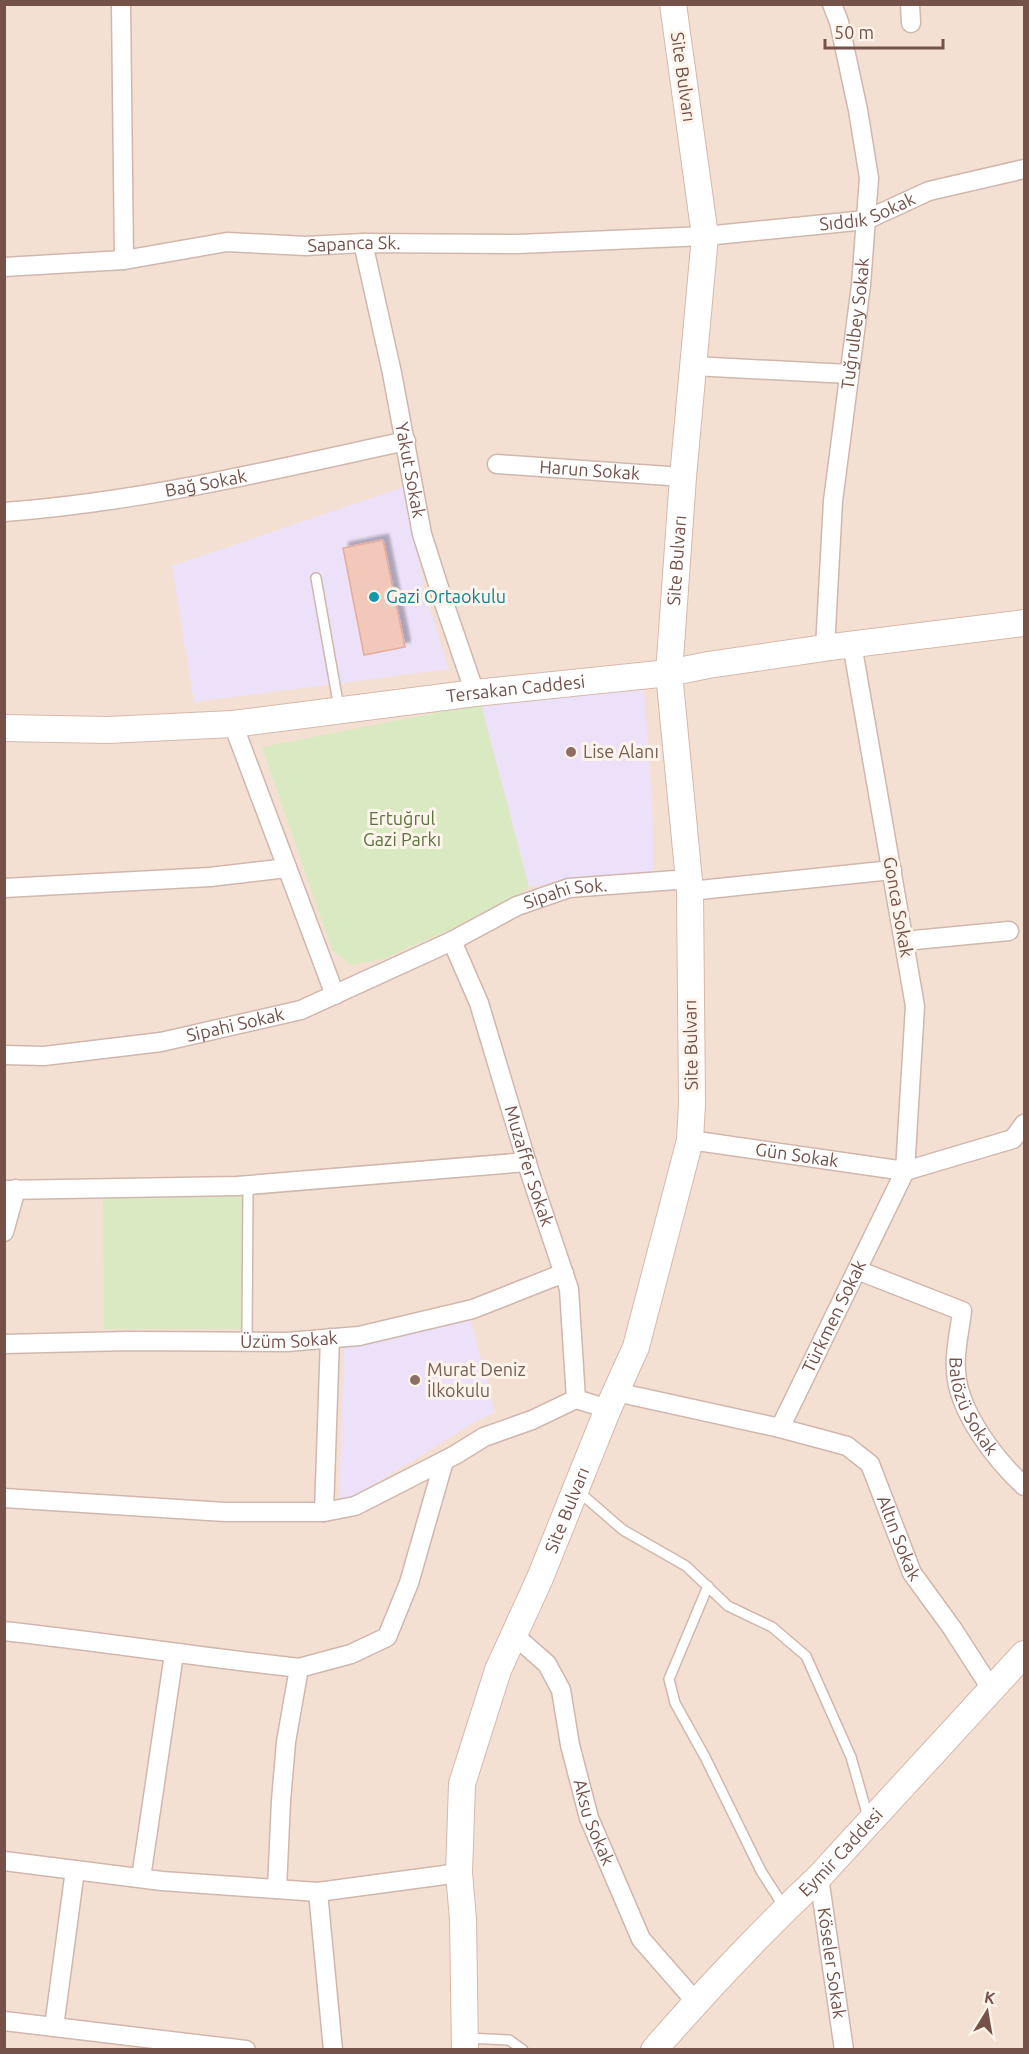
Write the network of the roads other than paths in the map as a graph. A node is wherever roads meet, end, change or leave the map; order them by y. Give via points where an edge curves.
1 (121, 4) edge
2 (673, 4) edge
3 (832, 4) edge
4 (910, 4) edge
5 (911, 23) dead end
6 (1024, 170) edge
7 (866, 220) junction
8 (705, 236) junction
9 (363, 243) junction
10 (124, 260) junction
11 (4, 267) edge
12 (693, 366) junction
13 (849, 374) junction
14 (406, 441) junction
15 (497, 464) dead end
16 (683, 477) junction
17 (4, 512) edge
18 (316, 578) dead end
19 (1024, 623) edge
20 (852, 644) junction
21 (825, 648) junction
22 (669, 673) junction
23 (476, 693) junction
24 (340, 710) junction
25 (233, 724) junction
26 (4, 728) edge
27 (287, 868) junction
28 (892, 870) junction
29 (689, 885) junction
30 (4, 888) edge
31 (1010, 931) dead end
32 (452, 941) junction
33 (904, 941) junction
34 (335, 995) junction
35 (4, 1055) edge
36 (1024, 1124) edge
37 (690, 1140) junction
38 (527, 1162) junction
39 (905, 1171) junction
40 (248, 1185) junction
41 (10, 1189) edge
42 (4, 1232) edge
43 (857, 1270) junction
44 (564, 1273) junction
45 (330, 1338) junction
46 (246, 1342) junction
47 (4, 1344) edge
48 (576, 1399) junction
49 (612, 1400) junction
50 (780, 1428) junction
51 (444, 1461) junction
52 (1024, 1486) edge
53 (576, 1489) junction
54 (4, 1498) edge
55 (324, 1512) junction
56 (708, 1587) junction
57 (4, 1631) edge
58 (514, 1635) junction
59 (174, 1654) junction
60 (1024, 1659) edge
61 (299, 1668) junction
62 (992, 1690) junction
63 (870, 1823) junction
64 (4, 1861) edge
65 (75, 1870) junction
66 (459, 1873) junction
67 (819, 1877) junction
68 (141, 1878) junction
69 (277, 1889) junction
70 (318, 1892) junction
71 (785, 1909) junction
72 (696, 2002) junction
73 (4, 2021) edge
74 (54, 2027) junction
75 (465, 2044) edge
76 (246, 2049) edge
77 (333, 2049) edge
78 (523, 2049) edge
79 (654, 2049) edge
80 (844, 2049) edge

1 - 10 street
2 - 8 street, Site Bulvarı
3 - 7 street, Tuğrulbey Sokak via 858,110 869,178
4 - 5 street
6 - 7 street, Sıddık Sokak via 929,191
7 - 8 street, Sıddık Sokak
7 - 13 street, Tuğrulbey Sokak
8 - 9 street, Sapanca Sk. via 518,244
8 - 12 street, Site Bulvarı
9 - 10 street, Sapanca Sk. via 306,246 227,242
9 - 14 street, Yakut Sokak
10 - 11 street, Sapanca Sk.
12 - 13 street
12 - 16 street, Site Bulvarı
13 - 21 street, Tuğrulbey Sokak via 833,501
14 - 17 street, Bağ Sokak via 147,495
14 - 23 street, Yakut Sokak via 422,534
15 - 16 street, Harun Sokak
16 - 22 street, Site Bulvarı
18 - 24 lane
19 - 20 street, Tersakan Caddesi
20 - 21 street, Tersakan Caddesi
20 - 28 street, Gonca Sokak
21 - 22 street, Tersakan Caddesi
22 - 23 street, Tersakan Caddesi
22 - 29 street, Site Bulvarı
23 - 24 street, Tersakan Caddesi
24 - 25 street, Tersakan Caddesi
25 - 26 street, Tersakan Caddesi via 107,730
25 - 27 street
27 - 30 street via 210,877
27 - 34 street
28 - 29 street, Sipahi Sok.
28 - 33 street, Gonca Sokak
29 - 32 street, Sipahi Sok. via 569,888 517,906
29 - 37 street, Site Bulvarı
31 - 33 street
32 - 34 street, Sipahi Sokak
32 - 38 street, Muzaffer Sokak via 479,1003
33 - 39 street, Gonca Sokak via 915,1006
34 - 35 street, Sipahi Sokak via 301,1010 161,1042 44,1056
36 - 39 street via 1013,1139
37 - 39 street, Gün Sokak
37 - 49 street, Site Bulvarı via 636,1347
38 - 40 street
38 - 44 street, Muzaffer Sokak
39 - 43 street, Türkmen Sokak
40 - 41 street
40 - 46 lane
41 - 42 street
43 - 50 street, Türkmen Sokak
43 - 52 street, Balözü Sokak via 962,1311 956,1371 962,1401 981,1435
44 - 45 street, Üzüm Sokak via 472,1309 359,1336
44 - 48 street, Muzaffer Sokak via 569,1289
45 - 46 street, Üzüm Sokak
45 - 55 street
46 - 47 street, Üzüm Sokak
48 - 49 street
48 - 51 street via 484,1437
49 - 50 street
49 - 53 street, Site Bulvarı
50 - 62 street, Altın Sokak via 848,1446 870,1464 912,1574
51 - 55 street via 355,1506
51 - 61 street via 409,1583 387,1636 351,1654
53 - 56 lane via 623,1530 686,1566
53 - 58 street, Site Bulvarı
54 - 55 street via 225,1512
56 - 63 lane via 728,1606 772,1627 806,1656 851,1757
56 - 71 lane via 669,1679 675,1703 761,1871
57 - 59 street
58 - 66 street, Site Bulvarı via 498,1670 462,1784
58 - 72 street, Aksu Sokak via 547,1664 561,1690 589,1818 641,1939
59 - 61 street
59 - 68 street
60 - 62 street, Eymir Caddesi
61 - 69 street via 286,1742
62 - 63 street, Eymir Caddesi
63 - 67 street, Eymir Caddesi
64 - 65 street
65 - 68 street
65 - 74 street
66 - 70 street
66 - 75 street, Site Bulvarı
67 - 71 street, Eymir Caddesi
67 - 80 street, Köseler Sokak
68 - 69 street
69 - 70 street
70 - 77 street
71 - 72 street, Eymir Caddesi
72 - 79 street, Eymir Caddesi
73 - 74 street
74 - 76 street
75 - 78 lane via 509,2040

